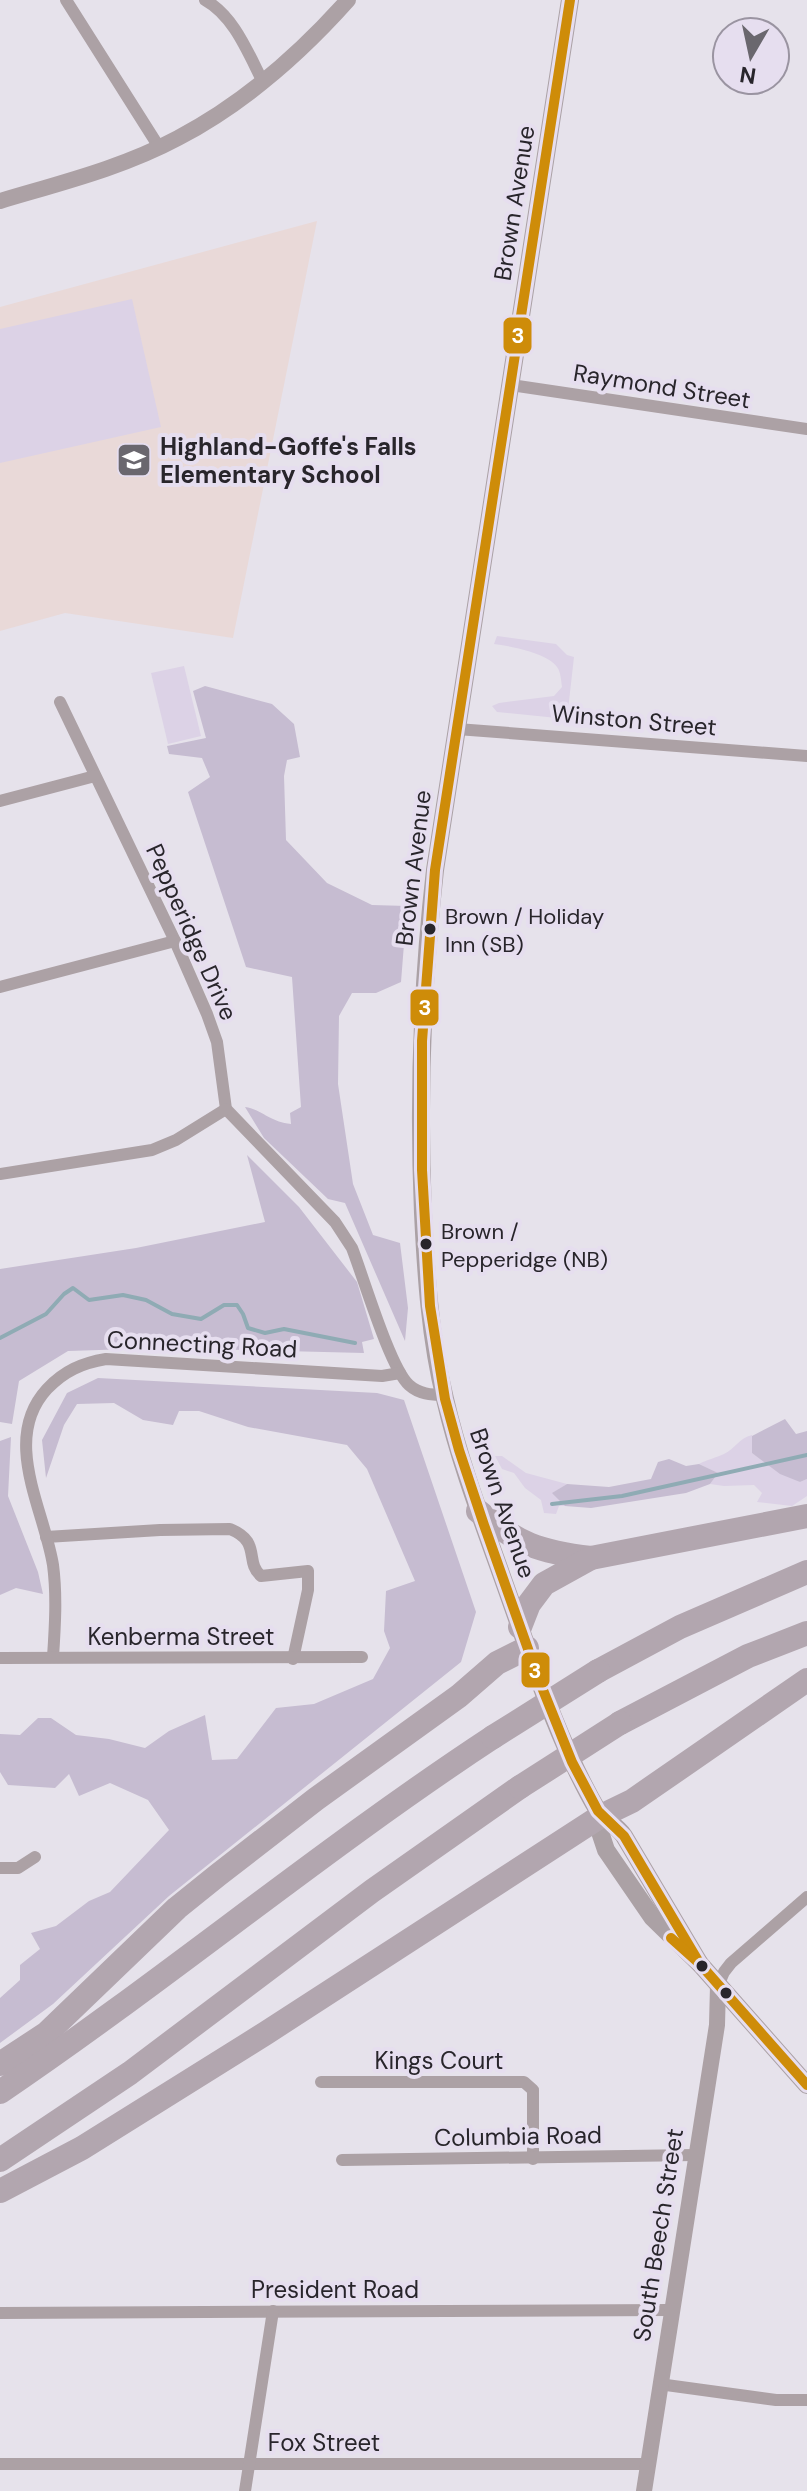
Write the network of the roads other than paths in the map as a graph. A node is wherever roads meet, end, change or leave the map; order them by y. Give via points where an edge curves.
1 (66, 0) edge
2 (205, 0) edge
3 (348, 0) edge
4 (570, 0) edge
5 (263, 82) junction
6 (159, 147) junction
7 (0, 201) edge
8 (511, 385) junction
9 (807, 429) edge
10 (60, 702) dead end
11 (457, 729) junction
12 (807, 756) edge
13 (95, 776) junction
14 (0, 801) edge
15 (175, 941) junction
16 (0, 987) edge
17 (226, 1109) junction
18 (0, 1174) edge
19 (400, 1373) junction
20 (444, 1395) junction
21 (478, 1511) junction
22 (807, 1516) edge
23 (46, 1537) junction
24 (591, 1558) junction
25 (807, 1572) edge
26 (807, 1633) edge
27 (524, 1638) junction
28 (53, 1657) junction
29 (362, 1657) dead end
30 (0, 1658) edge
31 (293, 1659) junction
32 (807, 1680) edge
33 (601, 1816) junction
34 (35, 1857) dead end
35 (0, 1868) edge
36 (807, 1897) edge
37 (718, 1986) junction
38 (0, 2064) edge
39 (321, 2082) dead end
40 (807, 2085) edge
41 (0, 2092) edge
42 (695, 2155) junction
43 (533, 2159) junction
44 (0, 2160) edge
45 (342, 2160) dead end
46 (0, 2191) edge
47 (671, 2310) junction
48 (273, 2311) junction
49 (0, 2313) edge
50 (659, 2384) junction
51 (807, 2400) edge
52 (0, 2464) edge
53 (249, 2464) junction
54 (648, 2464) junction
55 (245, 2491) edge
56 (644, 2491) edge

1 - 6 street
2 - 5 street via 228,21
3 - 5 street
4 - 8 main road, Brown Avenue
5 - 6 street via 223,112
6 - 7 street via 111,168
8 - 9 street, Raymond Street
8 - 11 main road, Brown Avenue
10 - 13 street, Pepperidge Drive
11 - 12 street, Winston Street
11 - 20 main road, Brown Avenue via 429,929 420,1086 426,1273
13 - 14 street
13 - 15 street, Pepperidge Drive
15 - 16 street
15 - 17 street, Pepperidge Drive via 217,1042
17 - 18 street via 152,1150
17 - 19 street via 344,1235
19 - 20 street via 423,1394
19 - 23 street, Connecting Road via 106,1359 76,1366 44,1392 27,1429 27,1459
20 - 21 main road, Brown Avenue
21 - 24 highway via 536,1548
21 - 27 main road, Brown Avenue
22 - 24 highway
23 - 28 street, Connecting Road via 55,1596
23 - 31 street via 160,1530 237,1532 251,1547 254,1569 261,1576 308,1571
24 - 27 highway via 544,1584 529,1604
25 - 41 highway, bridge via 680,1627 493,1737 411,1791
26 - 44 highway, bridge via 748,1656 620,1723 520,1787 130,2073
27 - 33 main road, Brown Avenue
27 - 38 highway via 459,1696 177,1908 47,2033
28 - 30 street, Kenberma Street
28 - 31 street, Kenberma Street
29 - 31 street, Kenberma Street
32 - 33 highway via 632,1801
33 - 37 main road, Brown Avenue via 602,1840 613,1862 652,1917
33 - 46 highway via 82,2148
34 - 35 street via 18,1868
36 - 37 street via 731,1963
37 - 40 main road, Brown Avenue
37 - 42 street, South Beech Street via 717,2025
39 - 43 street, Kings Court via 524,2082 533,2090
42 - 43 street, Columbia Road
42 - 47 street, South Beech Street
43 - 45 street, Columbia Road
47 - 48 street, President Road
47 - 50 street, South Beech Street
48 - 49 street, President Road
48 - 53 street
50 - 51 street
50 - 54 street, South Beech Street
52 - 53 street, Fox Street
53 - 54 street, Fox Street
53 - 55 street
54 - 56 street, South Beech Street

